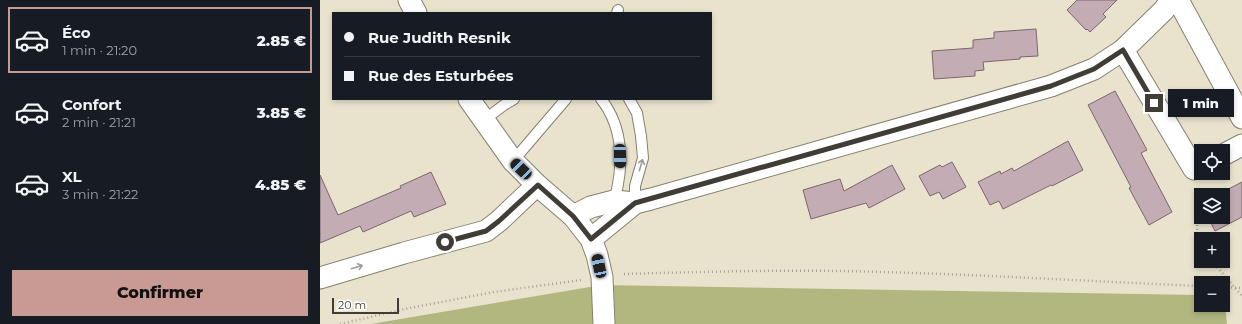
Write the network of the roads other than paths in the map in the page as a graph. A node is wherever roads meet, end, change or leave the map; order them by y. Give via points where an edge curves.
1 (409, 0) edge
2 (1171, 0) edge
3 (1178, 0) edge
4 (415, 12) edge
5 (1123, 50) junction
6 (471, 100) edge
7 (513, 100) edge
8 (565, 100) edge
9 (602, 100) edge
10 (630, 100) edge
11 (1242, 118) edge
12 (484, 120) junction
13 (1242, 145) edge
14 (1230, 151) edge
15 (513, 161) junction
16 (1194, 163) edge
17 (538, 185) junction
18 (614, 201) junction
19 (635, 203) junction
20 (573, 216) junction
21 (591, 239) junction
22 (320, 278) edge
23 (604, 324) edge

1 - 4 street
2 - 5 street
3 - 11 street
5 - 16 street
5 - 19 street via 1094,69 1051,86
6 - 12 street
7 - 12 lane
8 - 15 lane
9 - 18 lane via 613,121 620,144 621,167
19 -> 10 lane via 635,186 643,158 637,113
12 - 15 street
13 - 14 street
15 - 17 street
17 - 20 street
22 -> 17 street via 486,231
18 - 19 street
18 - 20 street via 591,207
19 - 21 street
20 - 21 street
21 - 23 street via 602,277

